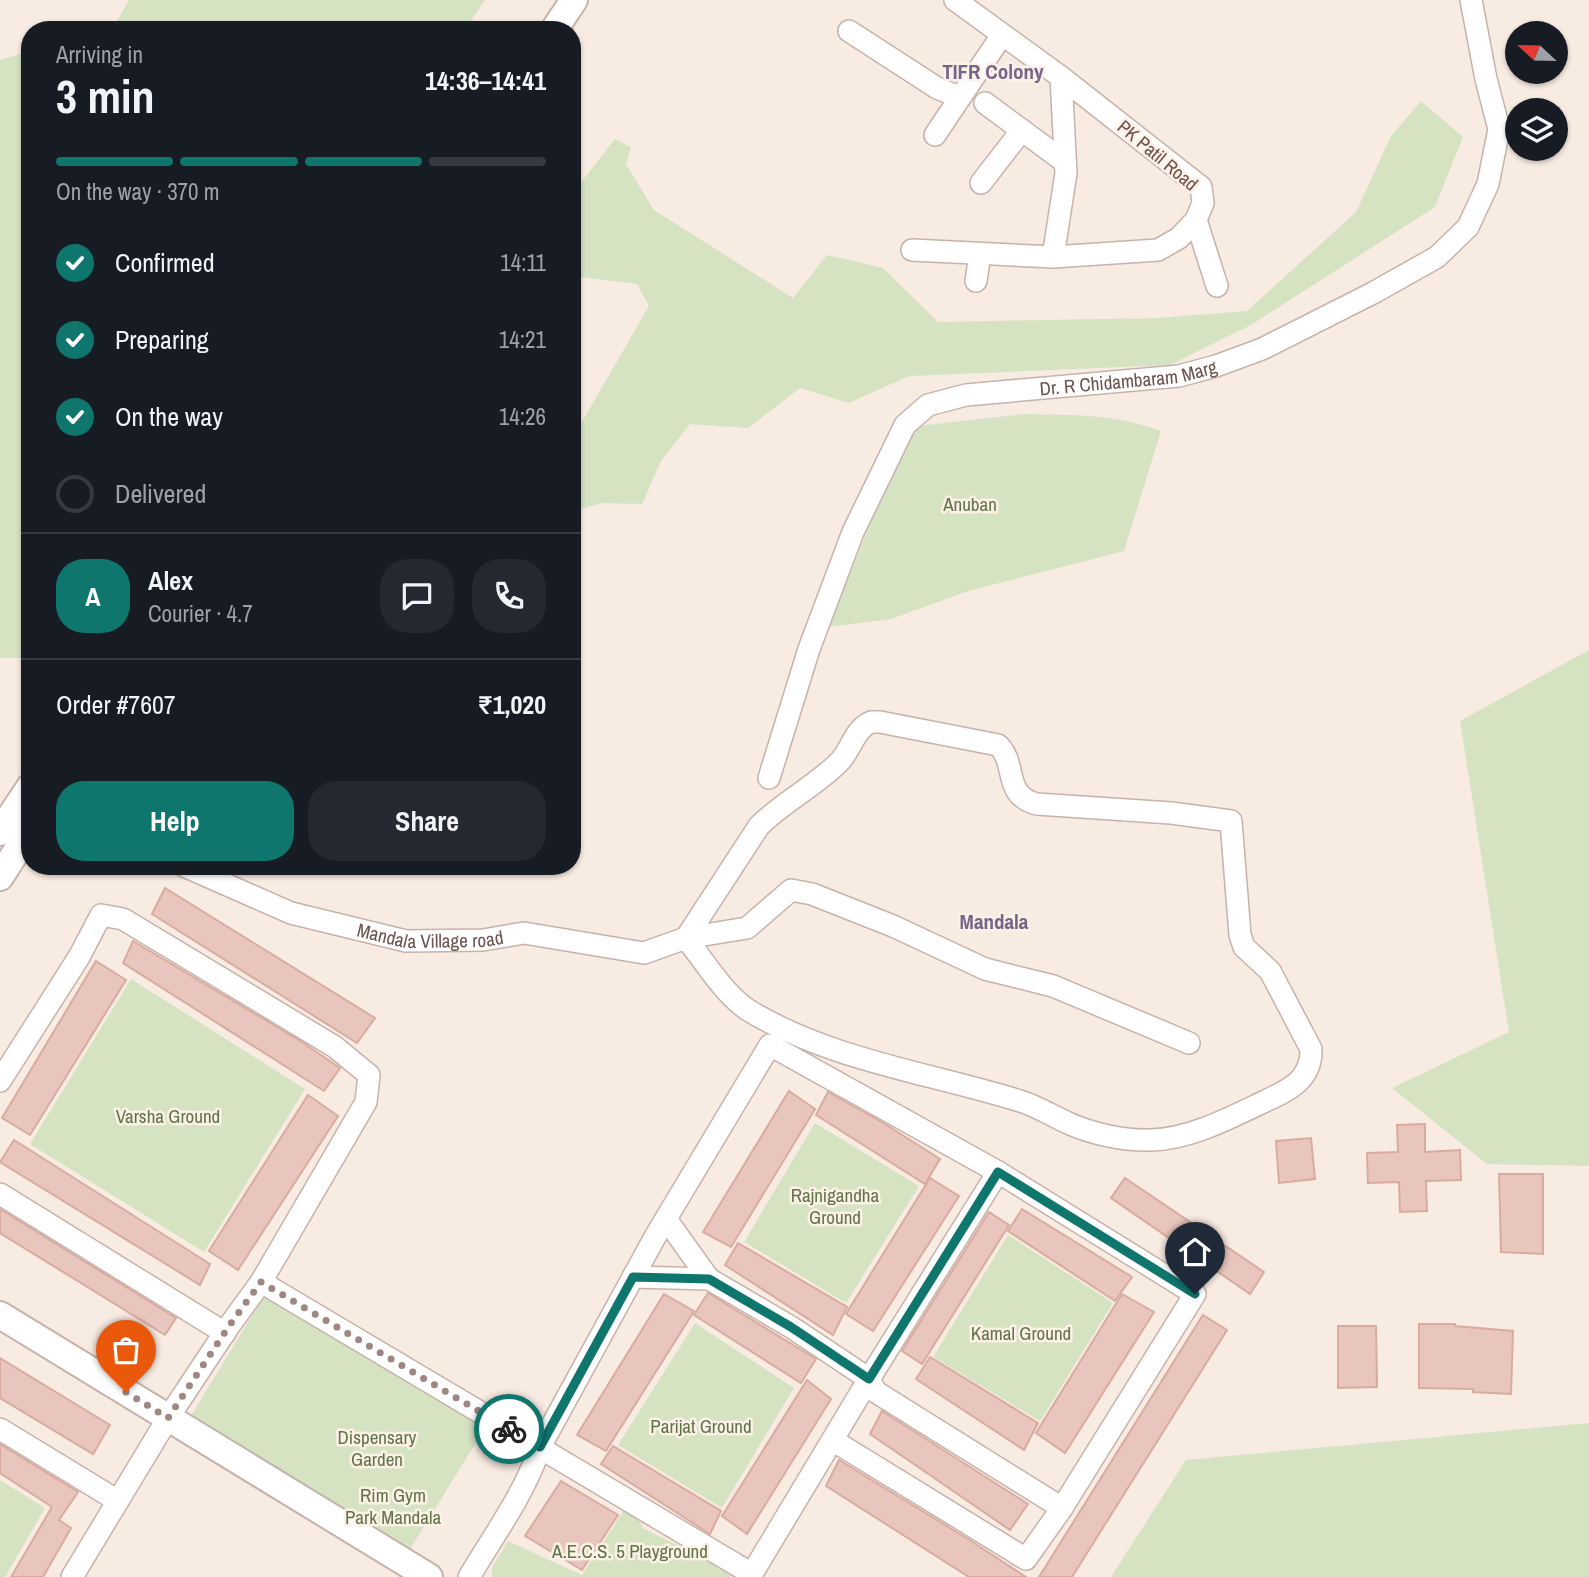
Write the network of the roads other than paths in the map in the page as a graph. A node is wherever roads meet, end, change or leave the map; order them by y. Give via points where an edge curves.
1 (574, 0) edge
2 (955, 0) edge
3 (1471, 0) edge
4 (560, 21) edge
5 (849, 31) dead end
6 (1002, 35) junction
7 (1061, 77) junction
8 (959, 97) junction
9 (985, 103) dead end
10 (1022, 131) junction
11 (935, 135) dead end
12 (1065, 162) junction
13 (981, 183) dead end
14 (1196, 220) junction
15 (912, 250) dead end
16 (980, 254) junction
17 (1053, 257) junction
18 (976, 281) dead end
19 (1217, 286) dead end
20 (769, 778) dead end
21 (21, 802) edge
22 (0, 832) edge
23 (21, 844) edge
24 (204, 875) edge
25 (0, 877) edge
26 (685, 938) junction
27 (1189, 1043) dead end
28 (0, 1082) edge
29 (998, 1172) junction
30 (0, 1194) edge
31 (666, 1219) junction
32 (633, 1277) junction
33 (709, 1279) junction
34 (261, 1282) junction
35 (0, 1315) edge
36 (225, 1333) junction
37 (869, 1379) junction
38 (168, 1418) junction
39 (0, 1429) edge
40 (834, 1441) junction
41 (540, 1447) junction
42 (118, 1501) junction
43 (1062, 1508) junction
44 (751, 1575) edge
45 (72, 1577) edge
46 (429, 1577) edge
47 (469, 1577) edge

1 - 4 street
2 - 6 street, PK Patil Road
3 - 20 street, Dr. R Chidambaram Marg via 1499,128 1488,184 1468,227 1437,257 1373,293 1262,349 1216,366 1179,376 966,395 928,405 905,425 853,532 809,649
5 - 8 street via 937,88
6 - 7 street, PK Patil Road
6 - 8 street
7 - 12 street
7 - 14 street, PK Patil Road via 1201,187 1203,203
8 - 11 street
9 - 10 street
10 - 12 street
10 - 13 street
12 - 17 street
14 - 17 street, PK Patil Road via 1179,238 1158,250
14 - 19 street
15 - 16 street, PK Patil Road
16 - 17 street, PK Patil Road
16 - 18 street
21 - 22 street
23 - 25 street
24 - 26 street, Mandala Village road via 291,913 406,941 483,940 524,933 645,953
26 - 26 street via 759,826 841,760 863,726 880,722 990,741 1005,751 1014,788 1026,801 1231,821 1240,935 1244,947 1275,979 1311,1049 1311,1063 1289,1090 1174,1138 1110,1136 1070,1124 1024,1102 807,1039 732,998
26 - 27 street, Mandala Village road via 747,928 791,890 812,894 985,969 1053,986
28 - 34 street via 101,915 123,919 335,1047 369,1075 366,1102
29 - 31 street via 770,1045
29 - 37 street
29 - 43 street via 1195,1294
30 - 36 street
31 - 32 street
31 - 33 street
32 - 33 street
32 - 41 street
33 - 37 street
34 - 36 street
34 - 41 street
35 - 38 street
36 - 38 street
37 - 40 street
37 - 43 street via 876,1392
38 - 42 street
38 - 46 street
39 - 42 street
40 - 43 street via 1026,1559
40 - 44 street
41 - 44 street
41 - 47 street via 519,1494
42 - 45 street

